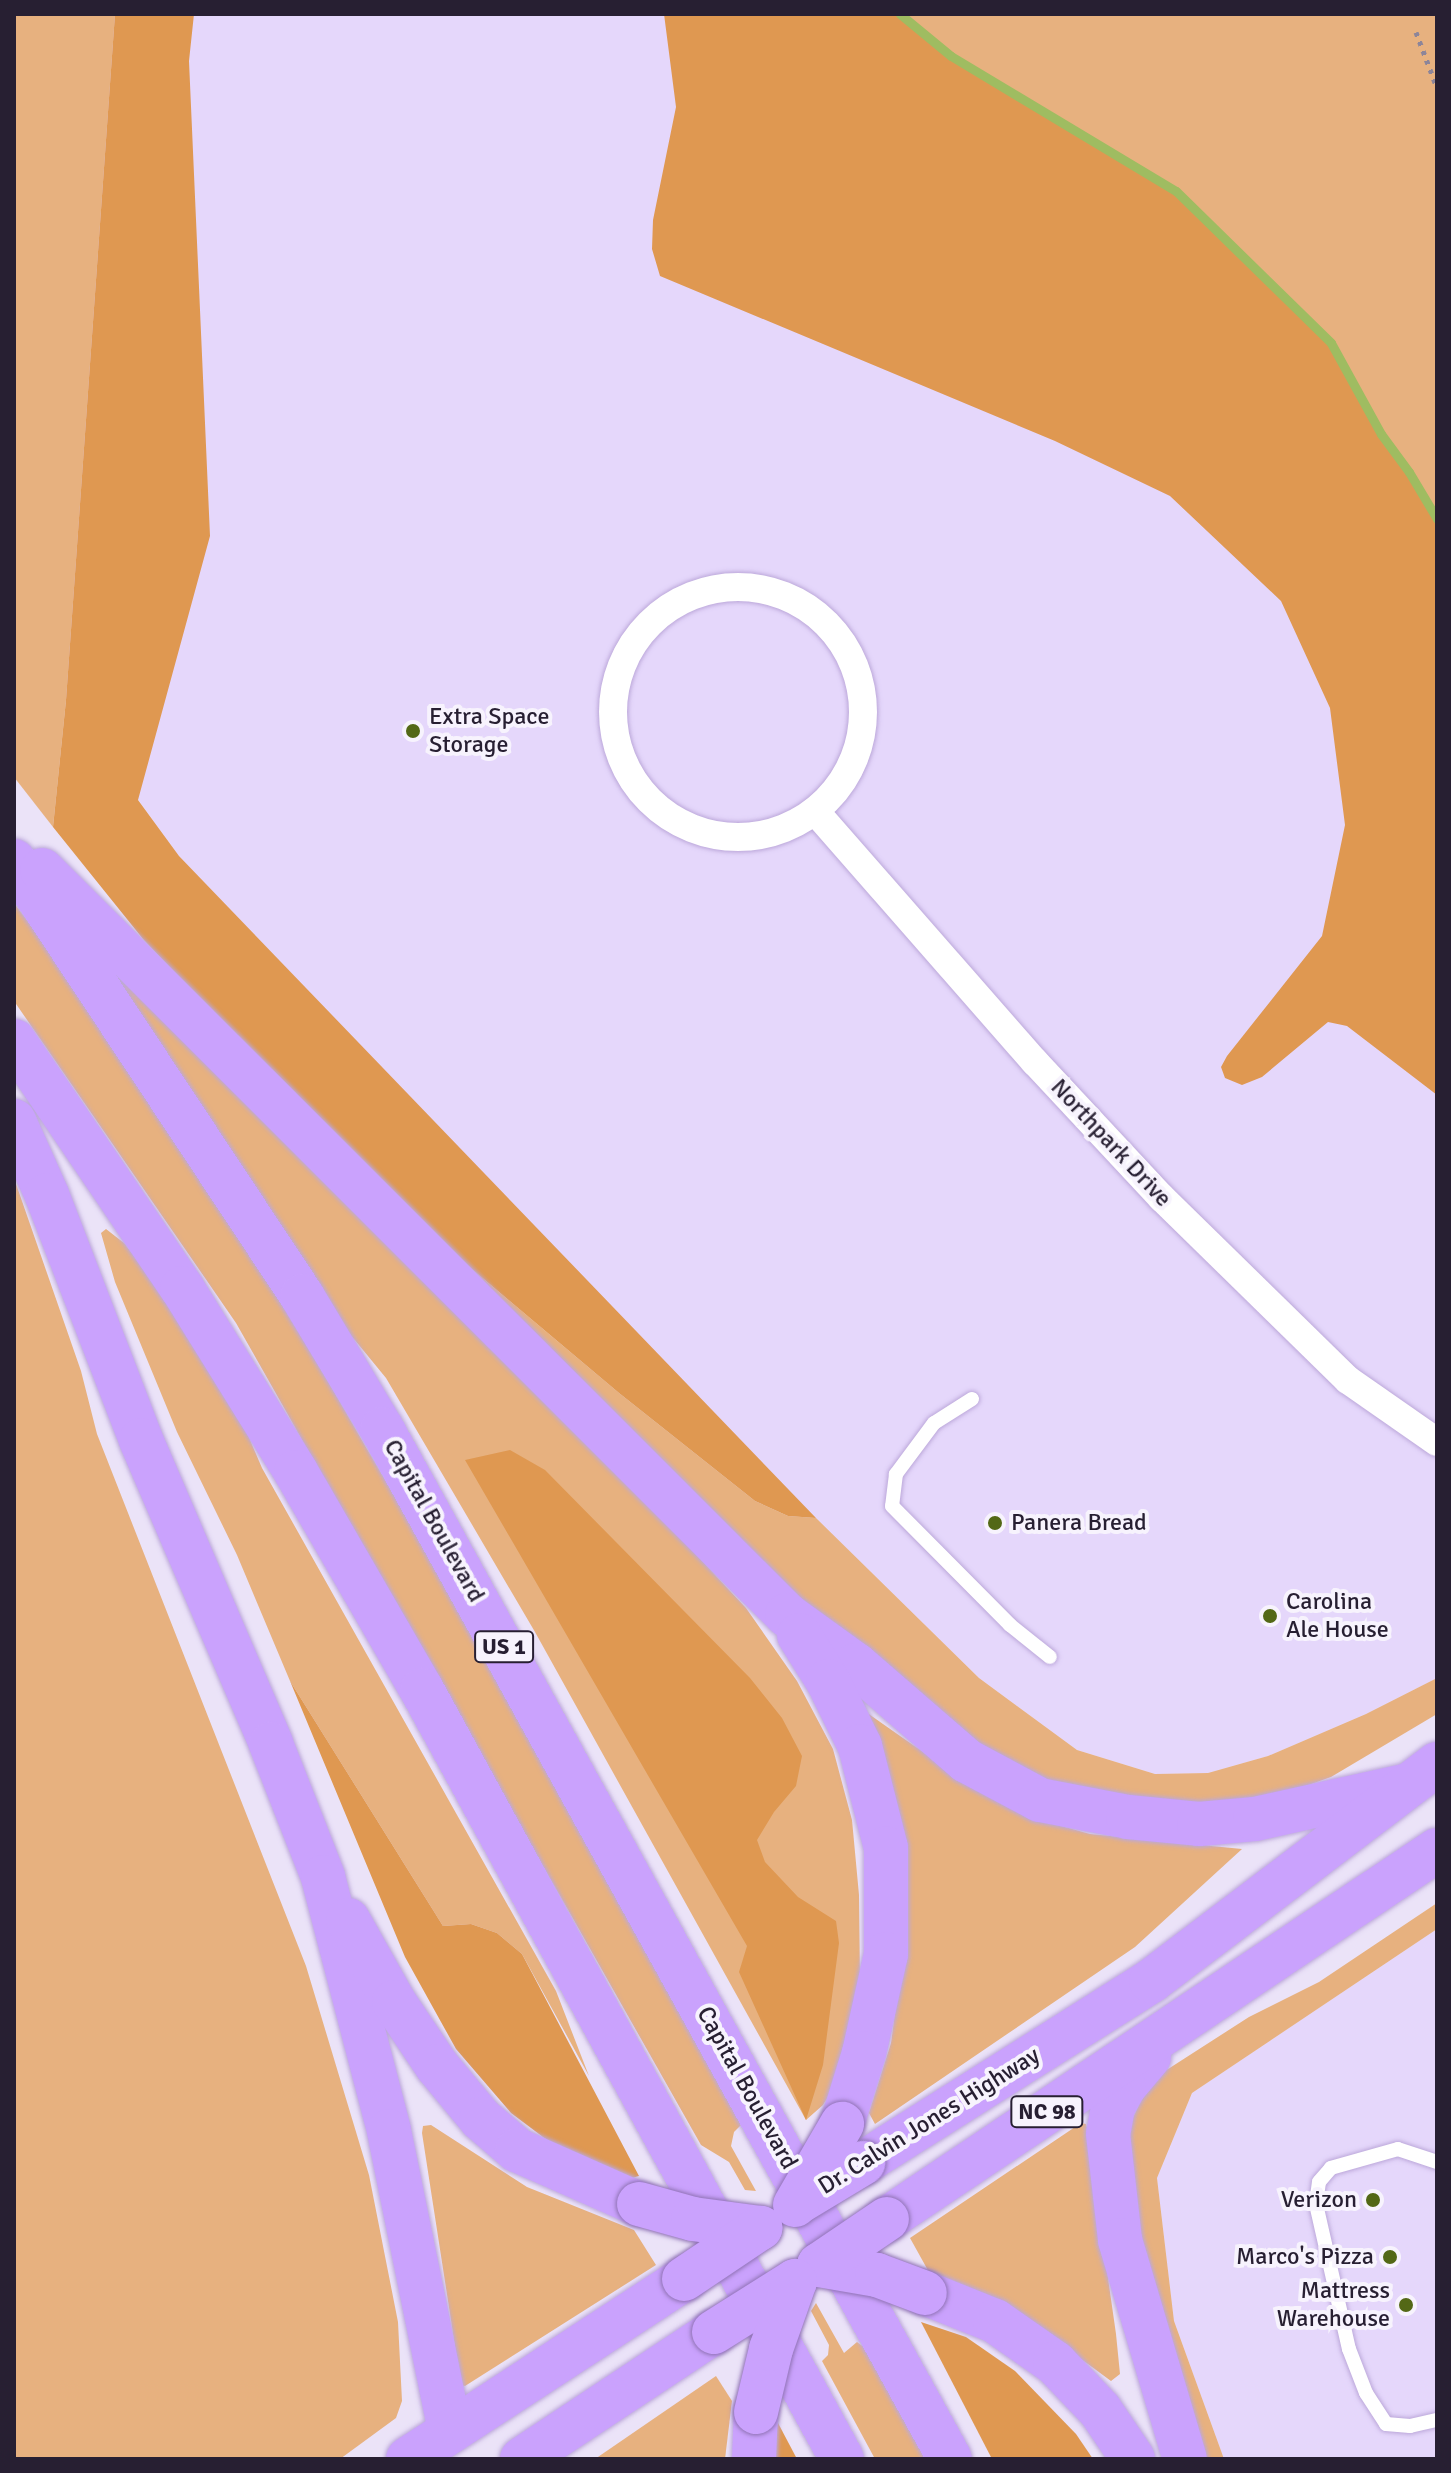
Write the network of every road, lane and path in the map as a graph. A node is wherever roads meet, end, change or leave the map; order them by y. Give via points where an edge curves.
1 (1416, 32) dead end
2 (1437, 88) edge
3 (815, 811) junction
4 (14, 842) edge
5 (14, 861) edge
6 (14, 1041) edge
7 (14, 1121) edge
8 (972, 1399) dead end
9 (1437, 1442) edge
10 (787, 1615) junction
11 (1050, 1657) dead end
12 (1420, 1775) edge
13 (1437, 1850) edge
14 (323, 1877) junction
15 (1208, 2006) junction
16 (1437, 2162) edge
17 (790, 2246) junction
18 (1437, 2420) edge
19 (450, 2431) junction
20 (408, 2459) edge
21 (522, 2459) edge
22 (754, 2459) edge
23 (842, 2459) edge
24 (950, 2459) edge
25 (1133, 2459) edge
26 (1185, 2459) edge

1 - 2 path
3 - 3 street via 839,785 861,734 858,678 832,629 787,597 732,587 679,602 655,618 623,663 613,719 627,772 643,795 688,828 715,835 771,833
3 - 9 street, Northpark Drive via 988,1010 1162,1198 1348,1380
4 - 10 highway
5 - 24 highway, Capital Boulevard / US 1 via 302,1296 382,1429
6 - 23 highway via 182,1288 304,1486 422,1690
7 - 14 highway
8 - 11 lane via 934,1423 896,1474 892,1506 1010,1625
10 - 12 highway via 856,1665 967,1761 1040,1800 1199,1824 1255,1819
10 - 17 highway, bridge via 860,1746 886,1848 886,1954 864,2053 842,2124
12 - 17 highway, Dr. Calvin Jones Highway / NC 98 via 1151,1981 863,2163
13 - 15 highway, NC 98
14 - 17 highway, bridge via 437,2066 481,2119 517,2150 639,2204
14 - 19 highway via 389,2131
15 - 17 highway, NC 98 via 887,2219
15 - 26 highway via 1152,2054 1124,2087 1108,2134 1120,2240
16 - 18 lane via 1398,2149 1331,2168 1319,2182 1316,2204 1342,2320 1366,2393 1386,2424
17 - 19 highway via 684,2279
17 - 21 highway via 714,2332
17 - 22 highway, bridge via 756,2412
17 - 25 highway, bridge via 995,2321 1055,2363 1100,2410
19 - 20 highway

